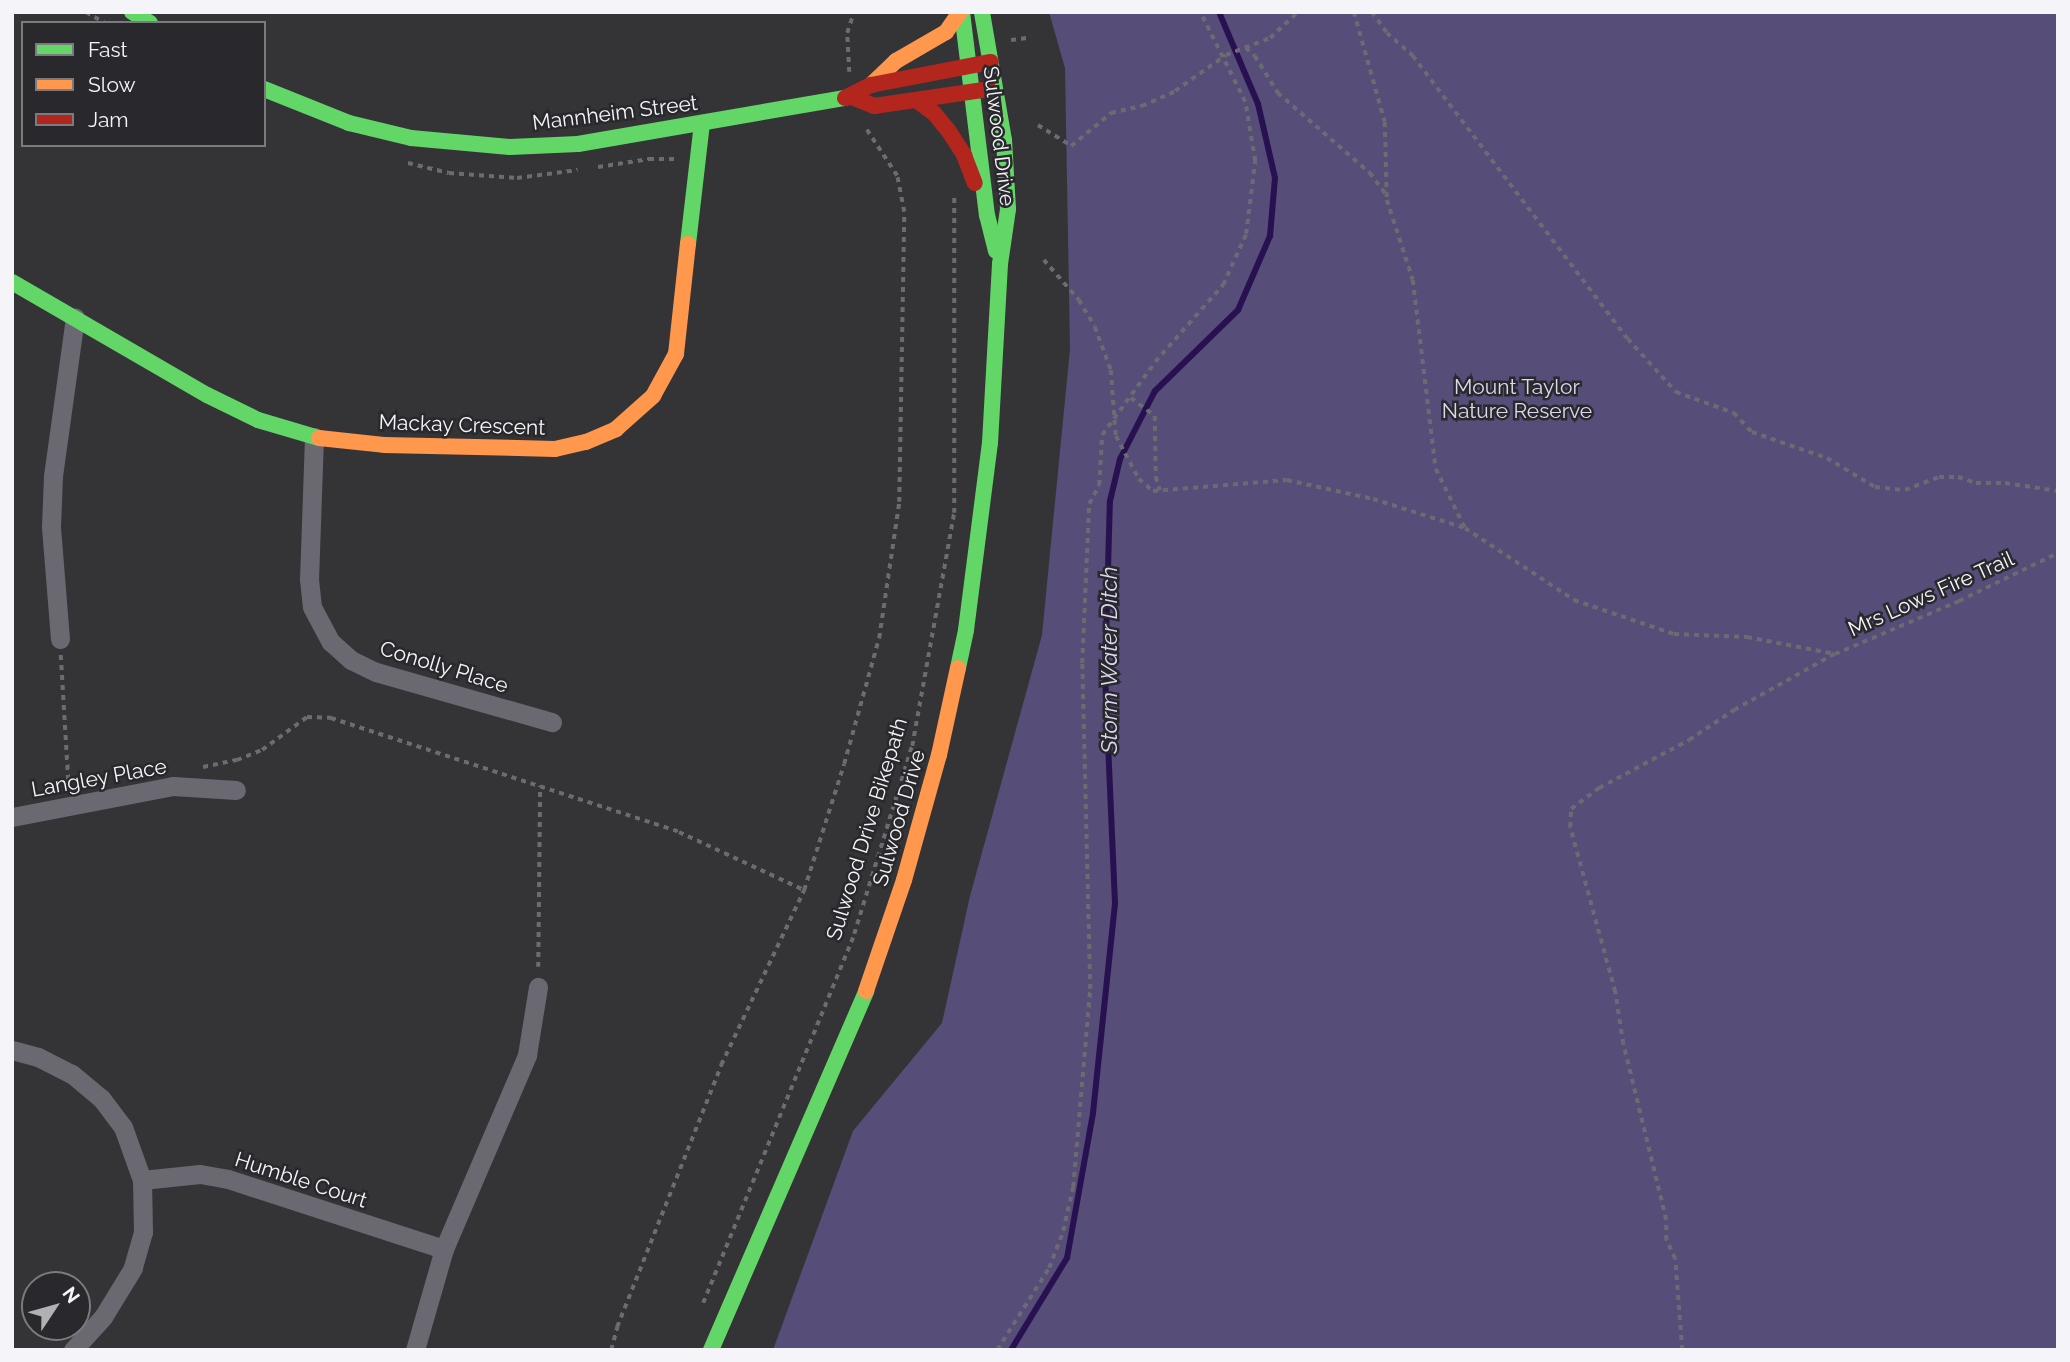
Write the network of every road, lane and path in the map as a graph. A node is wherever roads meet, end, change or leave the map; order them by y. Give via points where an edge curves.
1 (86, 12) edge
2 (853, 12) edge
3 (961, 12) edge
4 (982, 12) edge
5 (1200, 12) edge
6 (1298, 12) edge
7 (1353, 12) edge
8 (1372, 12) edge
9 (102, 21) edge
10 (1027, 38) dead end
11 (1006, 41) dead end
12 (1246, 48) junction
13 (1225, 56) junction
14 (991, 62) junction
15 (969, 66) junction
16 (871, 85) junction
17 (995, 88) junction
18 (266, 90) edge
19 (973, 92) junction
20 (852, 97) junction
21 (916, 100) junction
22 (702, 123) junction
23 (1038, 125) dead end
24 (865, 128) dead end
25 (953, 186) dead end
26 (1386, 194) junction
27 (987, 215) junction
28 (1044, 260) dead end
29 (1000, 264) junction
30 (12, 282) edge
31 (75, 318) junction
32 (1133, 399) junction
33 (1115, 419) junction
34 (314, 437) junction
35 (1160, 490) junction
36 (2058, 491) edge
37 (1465, 528) junction
38 (2058, 554) edge
39 (60, 639) joint
40 (1835, 654) junction
41 (552, 722) dead end
42 (237, 760) dead end
43 (540, 786) junction
44 (236, 790) dead end
45 (70, 806) junction
46 (12, 817) edge
47 (804, 890) junction
48 (538, 987) joint
49 (12, 1050) edge
50 (142, 1180) junction
51 (444, 1249) junction
52 (698, 1315) dead end
53 (73, 1350) edge
54 (415, 1350) edge
55 (611, 1350) edge
56 (711, 1350) edge
57 (997, 1350) edge
58 (1682, 1350) edge

1 - 9 path
2 - 20 path via 847,33
3 - 15 main road, Sulwood Drive
3 - 16 main road via 946,32 896,61
4 - 14 main road, Sulwood Drive
5 - 13 path
6 - 12 path via 1270,38
7 - 26 path via 1385,122
8 - 36 path via 1413,56 1628,339 1676,392 1734,413 1752,432 1827,458 1875,487 1905,490 1939,477 1958,477
10 - 11 path
12 - 13 path
12 - 26 path via 1278,93 1370,173
13 - 23 path via 1175,91 1111,113 1071,146
13 - 32 path via 1245,102 1255,161 1246,234 1223,285 1155,362
14 - 15 main road, Mannheim Street
14 - 17 main road, Sulwood Drive
15 - 16 main road, Mannheim Street
15 - 19 main road, Sulwood Drive
16 - 20 main road, Mannheim Street
17 - 19 main road, Mannheim Street
17 - 29 main road, Sulwood Drive via 1008,209
18 - 22 main road, Mannheim Street via 349,123 443,143 510,147 578,144
19 - 21 main road, Mannheim Street
19 - 27 main road, Sulwood Drive
20 - 21 main road, Mannheim Street via 874,106
20 - 22 main road, Mannheim Street
21 - 27 main road via 934,113 964,155
22 - 34 main road, Mackay Crescent via 680,339 663,382 630,419 586,442 555,449 384,445
24 - 47 path via 897,176 904,212 899,502 879,638
25 - 52 path, Sulwood Drive Bikepath via 954,513 912,746 854,934
26 - 37 path via 1413,280 1436,469
27 - 29 main road, Sulwood Drive
28 - 33 path via 1096,327 1111,370
29 - 56 main road, Sulwood Drive via 990,443 976,568 939,755 904,880 862,1003
30 - 31 main road, Mackay Crescent
31 - 34 main road, Mackay Crescent via 207,395 258,420
31 - 39 street via 53,476 51,526
32 - 33 path
32 - 35 path via 1156,416
33 - 35 path via 1116,436 1139,480 1153,491
33 - 57 path via 1102,435 1099,485 1089,503 1082,751 1090,989 1073,1187 1049,1268
34 - 41 street, Conolly Place via 309,579 312,607 331,642 351,660 376,672
35 - 37 path via 1287,480 1373,499
37 - 40 path, Mrs Lows Fire Trail via 1574,600 1674,634 1747,637
38 - 40 path, Mrs Lows Fire Trail
39 - 45 path
40 - 58 path via 1599,788 1571,809 1570,827 1615,992 1667,1220
42 - 43 path via 262,750 307,717 331,718
43 - 47 path via 679,832
43 - 48 path
44 - 45 street, Langley Place via 173,786
45 - 46 street, Langley Place
47 - 55 path via 721,1065
48 - 51 street via 527,1055
49 - 50 street via 72,1074 101,1098 123,1128
50 - 51 street, Humble Court via 200,1174 228,1179
50 - 53 street via 143,1232 133,1268 103,1317
51 - 54 street

